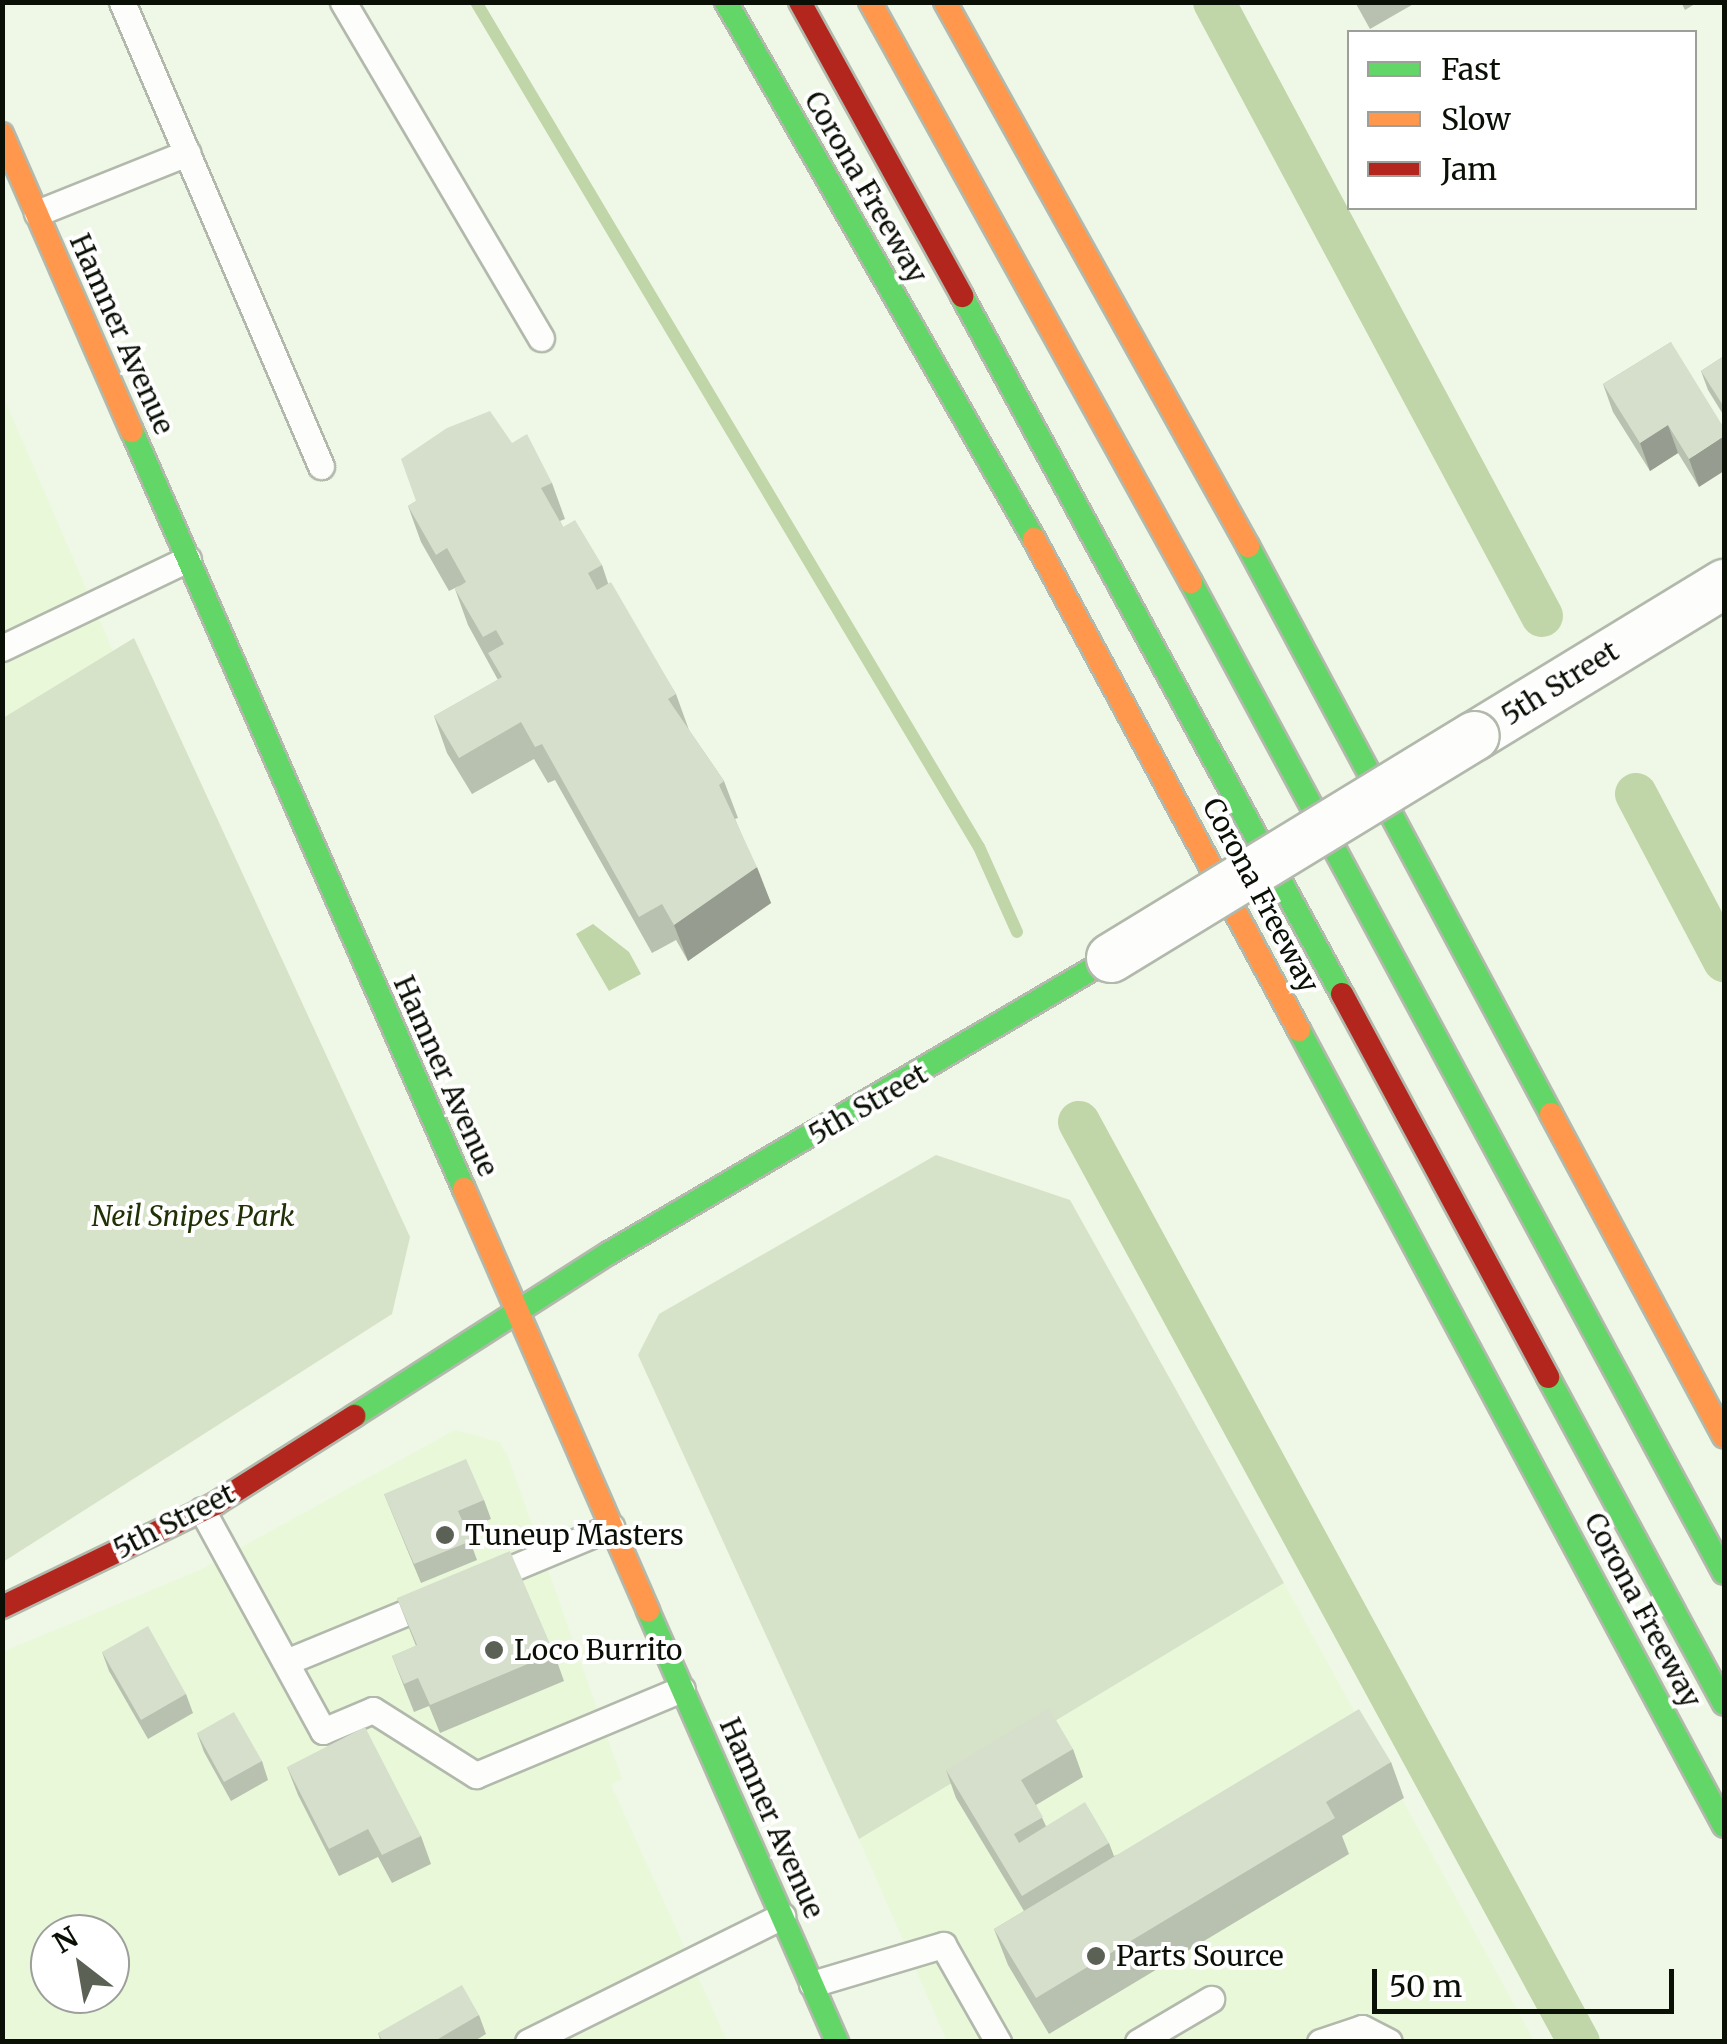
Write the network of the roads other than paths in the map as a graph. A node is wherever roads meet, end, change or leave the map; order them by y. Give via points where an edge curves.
1 (122, 2) edge
2 (343, 2) edge
3 (726, 2) edge
4 (800, 2) edge
5 (870, 2) edge
6 (945, 2) edge
7 (2, 134) edge
8 (187, 153) junction
9 (37, 214) junction
10 (541, 338) dead end
11 (322, 466) dead end
12 (188, 559) junction
13 (1724, 584) edge
14 (2, 648) edge
15 (1111, 958) joint
16 (516, 1312) junction
17 (1724, 1438) edge
18 (202, 1510) junction
19 (610, 1528) junction
20 (1724, 1574) edge
21 (2, 1607) edge
22 (286, 1662) junction
23 (682, 1689) junction
24 (1724, 1704) edge
25 (1724, 1826) edge
26 (782, 1916) junction
27 (812, 1984) junction
28 (1211, 1999) dead end
29 (528, 2042) edge
30 (837, 2042) edge
31 (998, 2042) edge
32 (1138, 2042) edge
33 (1320, 2042) edge
34 (1389, 2042) edge

1 - 8 lane
2 - 10 lane
3 - 25 main road, Corona Freeway via 1064,592
4 - 24 main road
5 - 20 main road
6 - 17 main road via 1225,504
7 - 9 main road, Hamner Avenue
8 - 9 lane
8 - 11 lane
9 - 12 main road, Hamner Avenue
12 - 14 lane
12 - 16 main road, Hamner Avenue
13 - 15 street, 5th Street, bridge
15 - 16 main road, 5th Street
16 - 18 main road, 5th Street
16 - 19 main road, Hamner Avenue
18 - 21 main road, 5th Street
18 - 22 lane
19 - 22 lane
19 - 23 main road, Hamner Avenue
22 - 23 lane via 323,1731 373,1710 476,1775
23 - 26 main road, Hamner Avenue
26 - 27 main road, Hamner Avenue
26 - 29 lane
27 - 30 main road, Hamner Avenue
27 - 31 lane via 944,1945
28 - 32 lane
33 - 34 lane via 1362,2028

